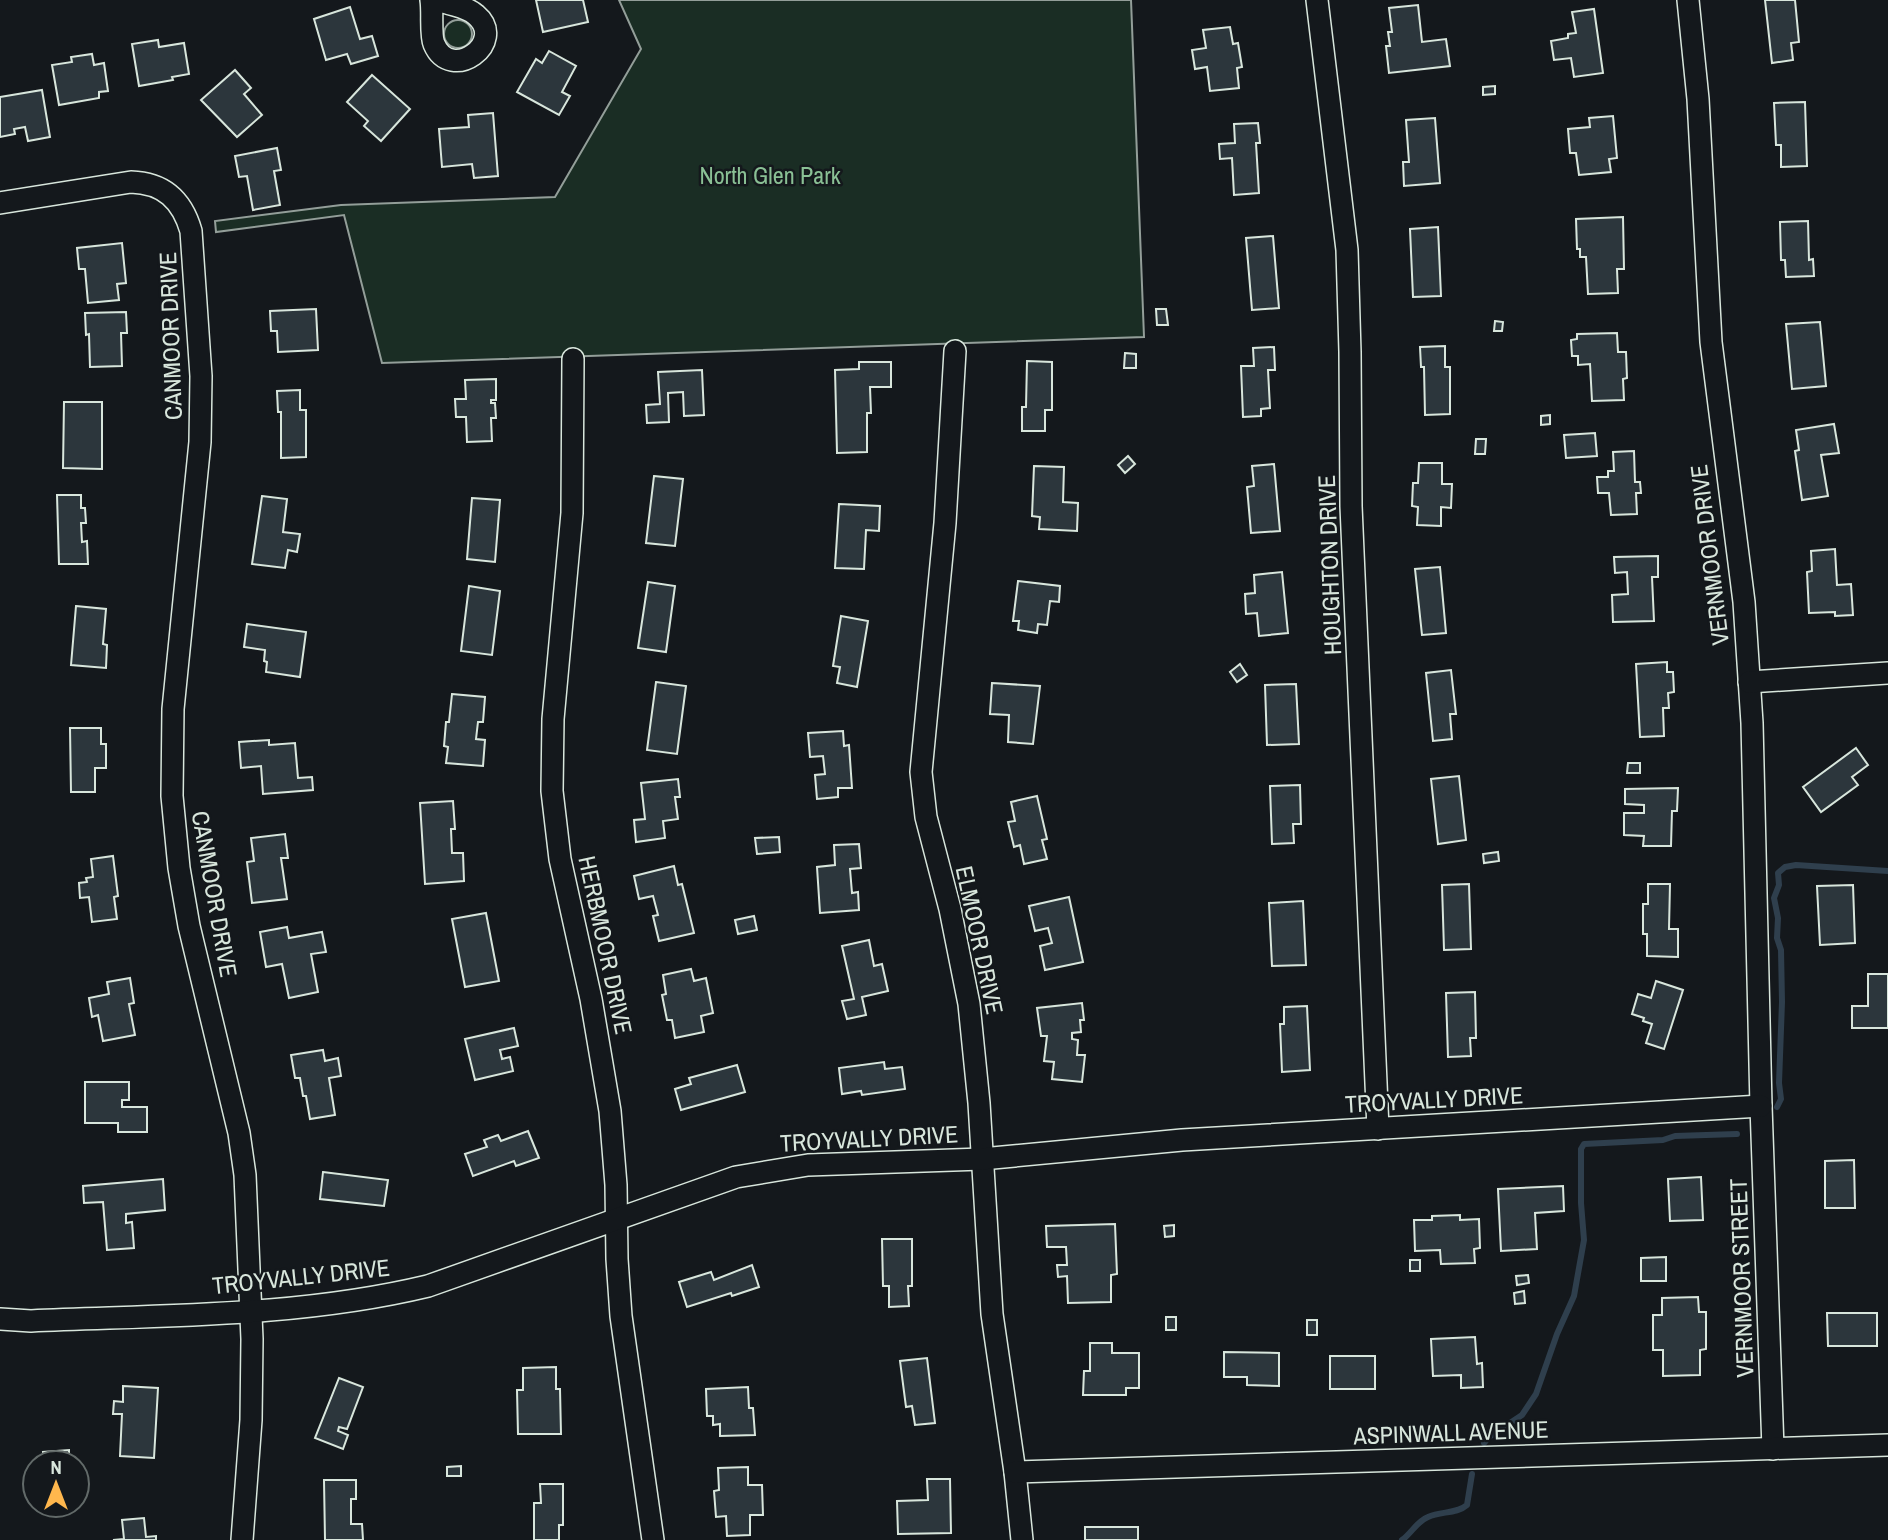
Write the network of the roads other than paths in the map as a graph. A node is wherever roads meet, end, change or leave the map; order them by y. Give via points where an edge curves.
1 (431, 0) edge
2 (440, 0) edge
3 (1317, 0) edge
4 (1688, 0) edge
5 (0, 203) edge
6 (955, 351) dead end
7 (573, 359) dead end
8 (1888, 673) edge
9 (1749, 682) junction
10 (1761, 1106) junction
11 (1378, 1129) junction
12 (982, 1159) junction
13 (617, 1218) junction
14 (252, 1311) junction
15 (0, 1319) edge
16 (1888, 1445) edge
17 (1773, 1448) junction
18 (1015, 1472) junction
19 (242, 1540) edge
20 (653, 1540) edge
21 (1022, 1540) edge

1 - 2 street via 433,43 439,52 456,61 471,57 483,44 482,22 469,10
3 - 11 street, HOUGHTON DRIVE via 1347,250 1352,506
4 - 9 street, VERNMOOR DRIVE via 1711,342 1744,602
5 - 14 street, CANMOOR DRIVE via 131,182 155,185 175,198 191,231 201,376 200,442 173,709 172,796 190,926 239,1133
6 - 12 street, ELMOOR DRIVE via 945,523 921,772 926,817 969,1004
7 - 13 street, HERBMOOR DRIVE via 571,524 553,719 552,791 560,859 602,1055
8 - 9 street
9 - 10 street, VERNMOOR DRIVE
10 - 11 street, TROYVALLY DRIVE
10 - 17 street, VERNMOOR STREET
11 - 12 street, TROYVALLY DRIVE via 1182,1140
12 - 13 street, TROYVALLY DRIVE via 774,1169 736,1177
12 - 18 street, ELMOOR DRIVE via 993,1324
13 - 14 street, TROYVALLY DRIVE via 428,1286 350,1302
13 - 20 street, HERBMOOR DRIVE via 621,1315
14 - 15 street, TROYVALLY DRIVE
14 - 19 street, CANMOOR DRIVE via 251,1420
16 - 17 street, ASPINWALL AVENUE
17 - 18 street, ASPINWALL AVENUE
18 - 21 street, ELMOOR DRIVE

